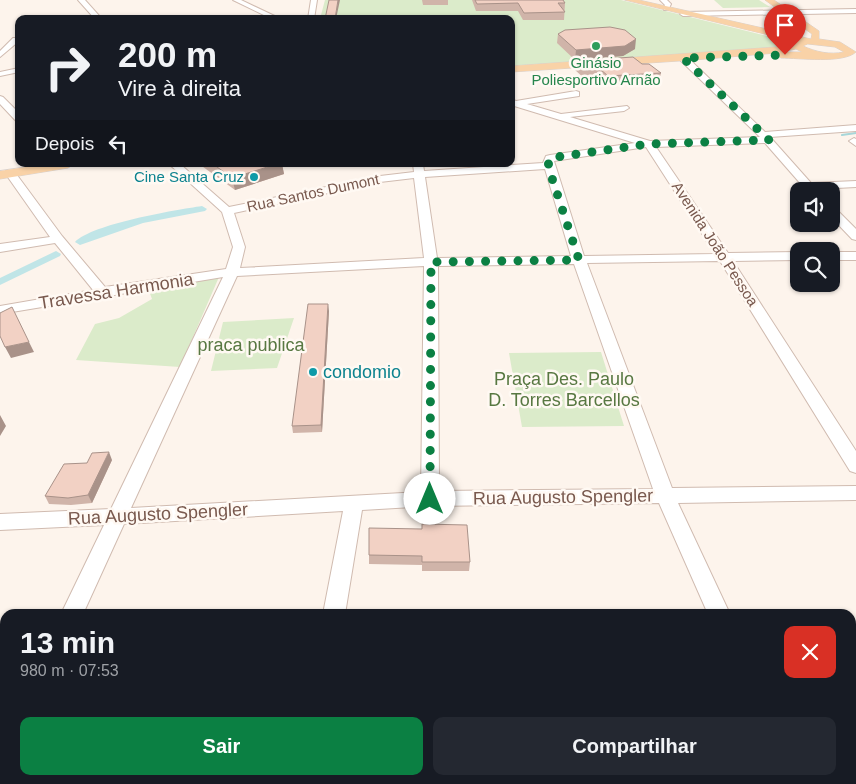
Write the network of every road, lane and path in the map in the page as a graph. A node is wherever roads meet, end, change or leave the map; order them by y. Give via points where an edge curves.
1 (82, 0) edge
2 (236, 0) edge
3 (314, 0) edge
4 (629, 0) edge
5 (663, 0) edge
6 (768, 0) edge
7 (716, 4) dead end
8 (76, 6) dead end
9 (666, 9) junction
10 (856, 11) edge
11 (82, 12) dead end
12 (727, 13) junction
13 (787, 13) junction
14 (268, 14) joint
15 (683, 14) junction
16 (95, 15) edge
17 (263, 15) edge
18 (311, 15) edge
19 (811, 29) junction
20 (764, 32) junction
21 (778, 38) junction
22 (0, 40) edge
23 (15, 40) edge
24 (810, 41) junction
25 (15, 42) edge
26 (797, 45) junction
27 (776, 50) junction
28 (850, 51) edge
29 (746, 54) junction
30 (0, 55) edge
31 (823, 55) junction
32 (683, 58) junction
33 (515, 69) edge
34 (15, 71) edge
35 (0, 74) edge
36 (576, 94) dead end
37 (0, 99) edge
38 (515, 103) edge
39 (515, 104) edge
40 (624, 108) dead end
41 (15, 115) edge
42 (558, 116) junction
43 (856, 128) edge
44 (631, 138) junction
45 (766, 138) junction
46 (648, 144) junction
47 (546, 158) junction
48 (515, 161) edge
49 (46, 167) edge
50 (177, 167) edge
51 (442, 167) edge
52 (419, 169) edge
53 (5, 174) edge
54 (805, 182) edge
55 (856, 184) edge
56 (840, 186) edge
57 (227, 211) junction
58 (840, 219) edge
59 (856, 236) edge
60 (58, 239) junction
61 (0, 248) edge
62 (790, 256) edge
63 (840, 256) edge
64 (856, 256) edge
65 (724, 257) junction
66 (579, 260) junction
67 (431, 262) junction
68 (232, 272) junction
69 (102, 292) junction
70 (0, 310) edge
71 (856, 466) edge
72 (856, 493) edge
73 (665, 495) junction
74 (430, 499) junction
75 (354, 503) junction
76 (115, 517) junction
77 (0, 522) edge
78 (74, 609) edge
79 (335, 609) edge
80 (718, 609) edge

1 - 16 street
2 - 14 street
3 - 18 street
4 - 9 main road
5 - 9 street via 670,6
6 - 13 main road
7 - 12 street
8 - 11 street
9 - 15 main road
10 - 13 street
12 - 13 street
12 - 15 street
13 - 19 main road
14 - 17 street
15 - 20 main road
19 - 24 main road via 817,36
19 - 28 main road
20 - 21 main road
20 - 24 main road
21 - 26 main road
21 - 27 main road via 782,45
22 - 23 street
24 - 26 main road
24 - 28 main road
25 - 30 street
26 - 27 main road
26 - 31 main road via 808,52
27 - 29 main road
28 - 31 main road
29 - 31 main road
29 - 32 main road
32 - 33 main road
32 - 45 street
34 - 35 street
36 - 38 street
37 - 41 street
39 - 42 street
40 - 42 street
42 - 44 street
43 - 45 street
44 - 46 street
44 - 47 street
45 - 46 street
45 - 54 street
46 - 47 street
46 - 65 street, Avenida João Pessoa
47 - 48 street, Rua Santos Dumont
47 - 66 street
49 - 53 main road
50 - 57 street
51 - 52 street, Rua Santos Dumont
52 - 57 street, Rua Santos Dumont
52 - 67 street
53 - 60 street
55 - 56 street
57 - 68 street via 239,247
58 - 59 street
60 - 61 street
60 - 69 street
62 - 65 street, Travessa Harmonia
63 - 64 street
65 - 66 street, Travessa Harmonia
65 - 71 street, Avenida João Pessoa
66 - 67 street, Travessa Harmonia
66 - 73 street
67 - 68 street, Travessa Harmonia
67 - 74 street
68 - 69 street, Travessa Harmonia
68 - 76 street
69 - 70 street, Travessa Harmonia
72 - 73 street, Rua Augusto Spengler
73 - 74 street, Rua Augusto Spengler
73 - 80 street
74 - 75 street, Rua Augusto Spengler
75 - 76 street, Rua Augusto Spengler
75 - 79 street
76 - 77 street, Rua Augusto Spengler
76 - 78 street

